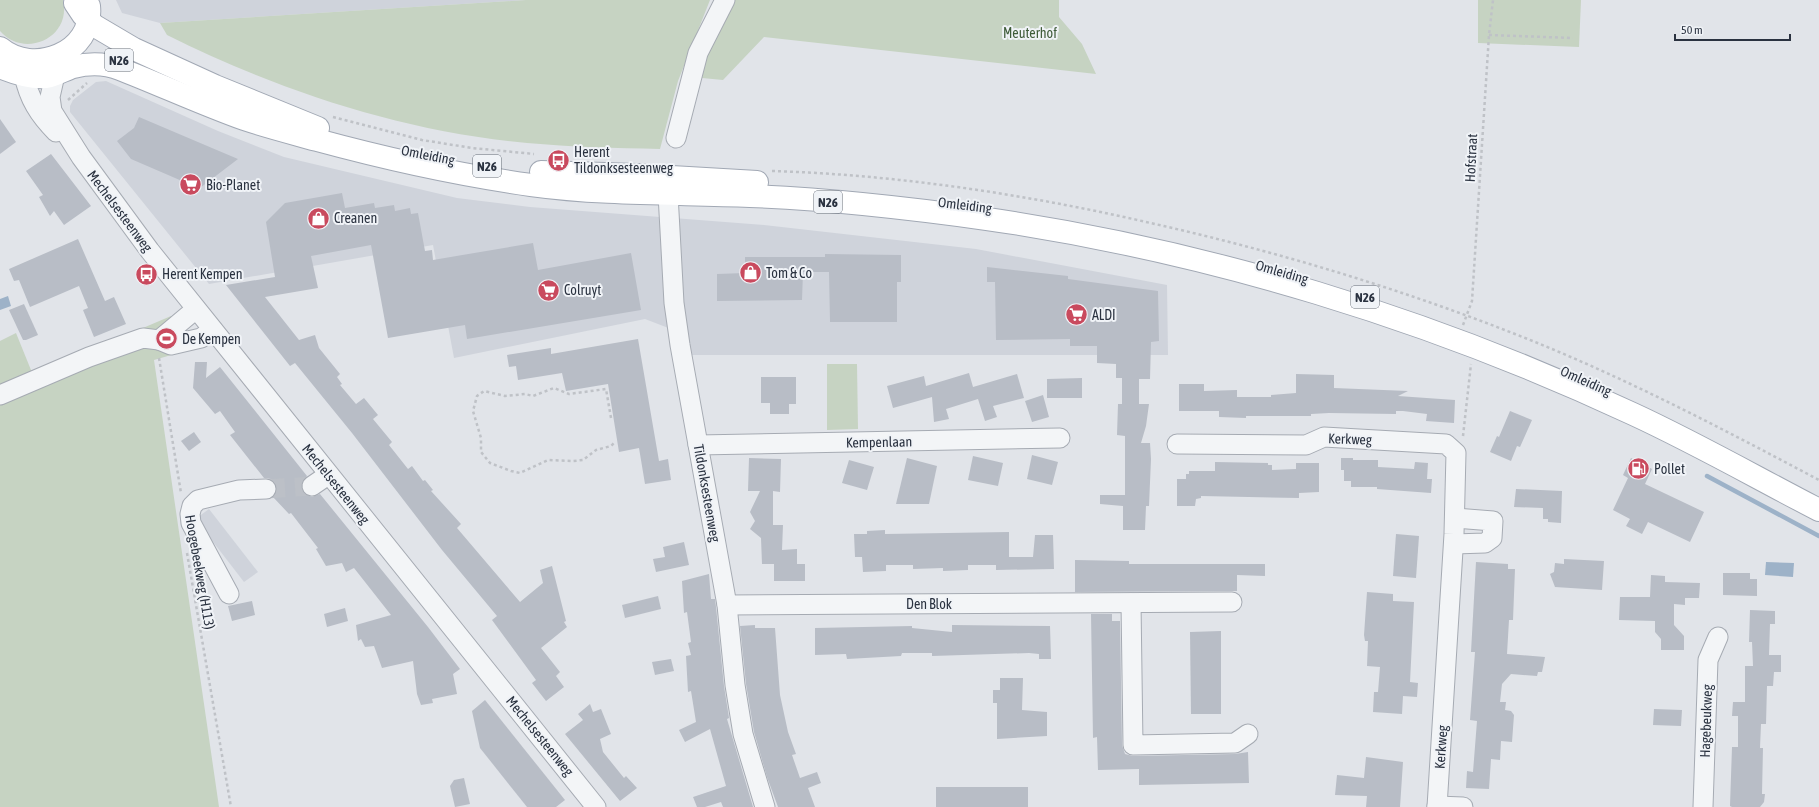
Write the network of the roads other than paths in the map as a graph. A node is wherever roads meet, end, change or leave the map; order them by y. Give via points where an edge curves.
1 (725, 0) edge
2 (82, 6) edge
3 (0, 48) edge
4 (61, 54) junction
5 (0, 67) edge
6 (24, 75) junction
7 (55, 75) junction
8 (171, 89) junction
9 (676, 138) dead end
10 (81, 157) junction
11 (666, 185) junction
12 (196, 309) junction
13 (212, 330) junction
14 (159, 340) junction
15 (0, 395) edge
16 (1060, 438) dead end
17 (1177, 444) dead end
18 (698, 446) junction
19 (328, 475) junction
20 (312, 486) tunnel mouth
21 (266, 490) tunnel mouth
22 (1819, 496) edge
23 (1819, 510) edge
24 (1455, 518) junction
25 (1454, 544) junction
26 (229, 594) dead end
27 (1232, 602) dead end
28 (1131, 603) junction
29 (727, 605) junction
30 (1718, 637) dead end
31 (1248, 734) dead end
32 (1437, 806) edge
33 (596, 807) edge
34 (765, 807) edge
35 (1463, 807) edge
36 (1703, 807) edge

1 - 9 street via 698,53
2 - 4 main road, N26 via 82,38
2 - 11 main road, Omleiding / N26 via 110,36 184,73 314,127 350,138 435,157 518,170
3 - 4 main road, N26 via 31,61 40,61
4 - 7 main road
4 - 8 main road, Omleiding / N26 via 85,50 108,55
5 - 6 main road, N26
6 - 7 main road, N26
6 - 10 street, Mechelsesteenweg via 34,106 42,118
7 - 8 main road, Omleiding / N26 via 82,65 101,64
7 - 10 street, Mechelsesteenweg via 50,97 51,106
8 - 11 main road, Omleiding / N26 via 267,126 400,161 534,185 616,193
10 - 12 street, Mechelsesteenweg
11 - 18 street, Tildonksesteenweg via 674,303
11 - 22 main road, Omleiding / N26 via 780,184 961,203 1040,215 1251,262 1395,306 1561,370 1682,425
11 - 23 main road, Omleiding / N26 via 981,218 1085,236 1270,279 1399,321 1528,369 1631,413
12 - 13 street, Mechelsesteenweg
12 - 14 street
13 - 14 street via 200,338 171,345
13 - 19 street, Mechelsesteenweg
14 - 15 street via 143,338 89,357
16 - 18 street, Kempenlaan
17 - 24 street, Kerkweg via 1306,445 1324,438 1446,444 1456,453
18 - 29 street, Tildonksesteenweg
19 - 20 street
19 - 33 street, Mechelsesteenweg
21 - 26 street via 239,490 198,500 192,506 191,523
24 - 25 street, Kerkweg
24 - 25 street via 1493,521 1492,538 1485,543
25 - 32 street, Kerkweg
27 - 28 street, Den Blok
28 - 29 street, Den Blok
28 - 31 street via 1133,745 1235,743
29 - 34 street, Tildonksesteenweg via 744,734
30 - 36 street, Hagebeukweg via 1708,660
32 - 35 street

